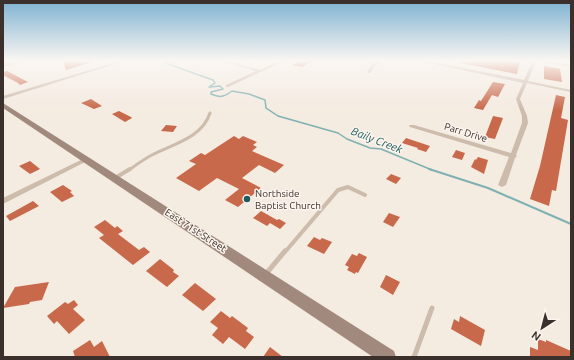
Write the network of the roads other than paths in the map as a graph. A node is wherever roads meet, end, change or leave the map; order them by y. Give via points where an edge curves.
1 (72, 77) edge
2 (248, 77) edge
3 (500, 77) edge
4 (528, 77) edge
5 (526, 82) junction
6 (228, 86) dead end
7 (571, 91) edge
8 (3, 98) edge
9 (3, 105) edge
10 (210, 112) dead end
11 (412, 126) dead end
12 (514, 156) junction
13 (87, 159) junction
14 (115, 178) junction
15 (502, 185) dead end
16 (365, 196) dead end
17 (3, 201) edge
18 (264, 275) junction
19 (432, 308) dead end
20 (388, 357) edge
21 (414, 357) edge

1 - 8 street
2 - 6 street
3 - 5 street
4 - 5 street
5 - 7 street
5 - 12 street via 518,100 526,120
9 - 13 main road, East 71st Street
10 - 14 lane via 210,118 200,130
11 - 12 street, Parr Drive
12 - 15 street
13 - 14 main road, East 71st Street
13 - 17 street
14 - 18 main road, East 71st Street
16 - 18 lane via 348,187 338,190
18 - 20 main road, East 71st Street
19 - 21 lane

